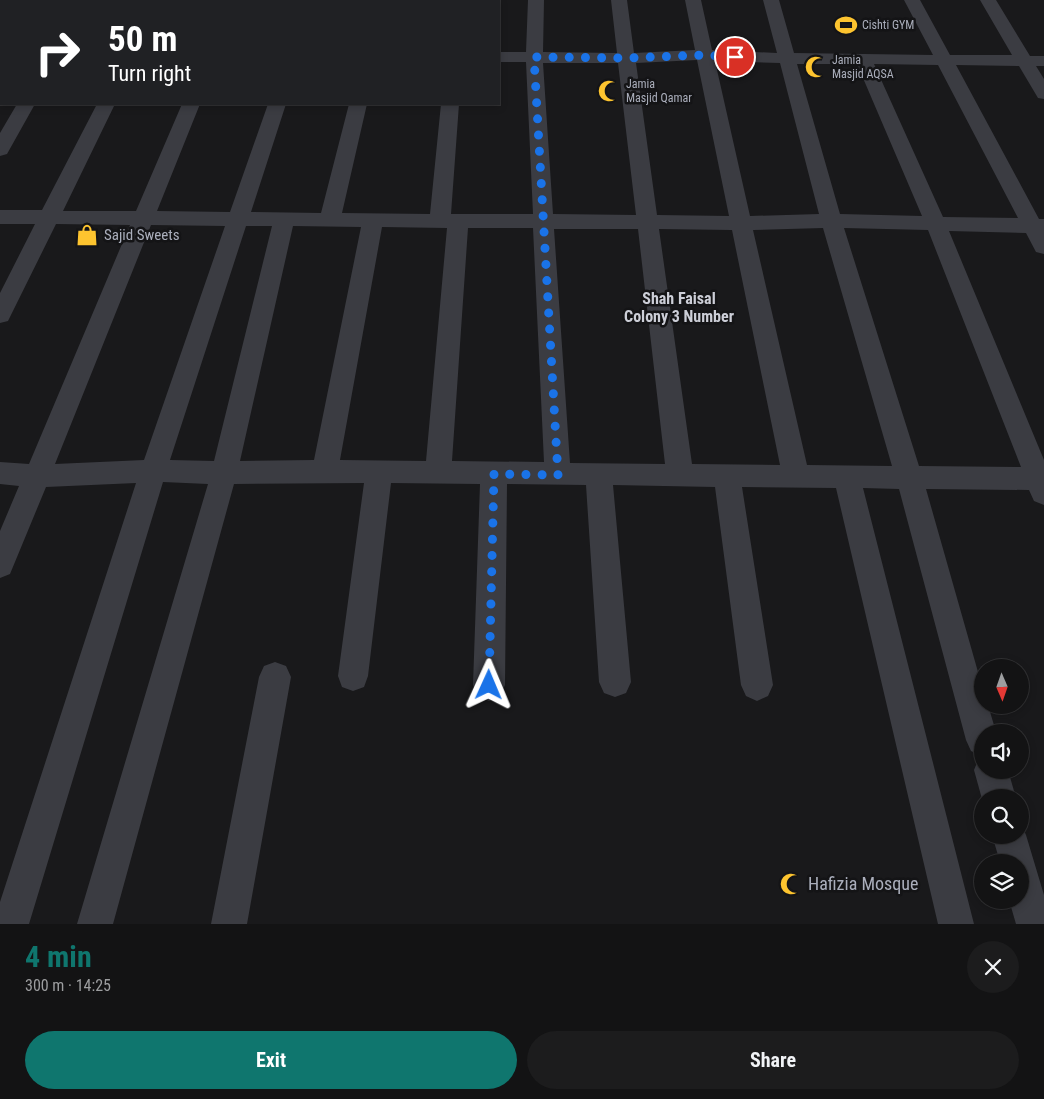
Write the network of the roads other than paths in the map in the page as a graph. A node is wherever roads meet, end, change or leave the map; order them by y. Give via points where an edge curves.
1 (536, 0) edge
2 (619, 0) edge
3 (693, 0) edge
4 (771, 0) edge
5 (912, 0) edge
6 (988, 0) edge
7 (704, 55) junction
8 (500, 57) edge
9 (534, 57) junction
10 (628, 58) junction
11 (785, 58) junction
12 (863, 59) junction
13 (944, 61) junction
14 (1024, 61) junction
15 (1044, 61) edge
16 (1044, 94) edge
17 (25, 105) edge
18 (106, 105) edge
19 (191, 105) edge
20 (277, 105) edge
21 (358, 105) edge
22 (450, 105) edge
23 (0, 150) edge
24 (0, 217) edge
25 (50, 217) junction
26 (145, 218) junction
27 (284, 219) junction
28 (238, 220) junction
29 (330, 220) junction
30 (373, 220) junction
31 (449, 221) junction
32 (544, 221) junction
33 (831, 221) junction
34 (649, 222) junction
35 (739, 223) junction
36 (936, 225) junction
37 (1039, 225) edge
38 (1044, 247) edge
39 (0, 315) edge
40 (153, 471) junction
41 (325, 471) junction
42 (379, 472) junction
43 (224, 473) junction
44 (438, 473) junction
45 (0, 474) edge
46 (494, 474) junction
47 (558, 475) junction
48 (599, 475) junction
49 (38, 476) junction
50 (680, 476) junction
51 (727, 476) junction
52 (796, 477) junction
53 (847, 477) junction
54 (909, 477) junction
55 (1042, 484) edge
56 (0, 564) edge
57 (353, 676) dead end
58 (275, 677) dead end
59 (616, 682) dead end
60 (489, 685) dead end
61 (757, 685) dead end
62 (978, 724) edge
63 (1029, 906) edge
64 (11, 924) edge
65 (96, 924) edge
66 (229, 924) edge
67 (956, 924) edge
68 (1034, 924) edge

1 - 9 street
2 - 10 street
3 - 7 street
4 - 11 street
5 - 13 street
6 - 14 street
7 - 10 street
7 - 11 street
7 - 35 street
8 - 9 street
9 - 10 street
9 - 32 street
10 - 34 street
11 - 12 street
11 - 33 street
12 - 13 street
12 - 36 street
13 - 14 street
13 - 37 street
14 - 15 street
14 - 16 street
17 - 23 street
18 - 25 street
19 - 26 street
20 - 28 street
21 - 29 street
22 - 31 street
24 - 25 street
25 - 26 street
25 - 39 street
26 - 28 street
26 - 49 street
27 - 28 street
27 - 29 street
27 - 43 street
28 - 40 street
29 - 30 street
30 - 31 street
30 - 41 street
31 - 32 street
31 - 44 street
32 - 34 street
32 - 47 street
33 - 35 street
33 - 36 street
33 - 54 street
34 - 35 street
34 - 50 street
35 - 52 street
36 - 37 street
36 - 55 street
37 - 38 street
40 - 43 street
40 - 49 street
40 - 64 street
41 - 42 street
41 - 43 street
42 - 44 street
42 - 57 street
43 - 65 street
44 - 46 street
45 - 49 street
46 - 47 street
46 - 60 street
47 - 48 street
48 - 50 street
48 - 59 street
49 - 56 street
50 - 51 street
51 - 52 street
51 - 61 street
52 - 53 street
53 - 54 street
53 - 67 street
54 - 55 street
54 - 62 street
58 - 66 street
63 - 68 street

